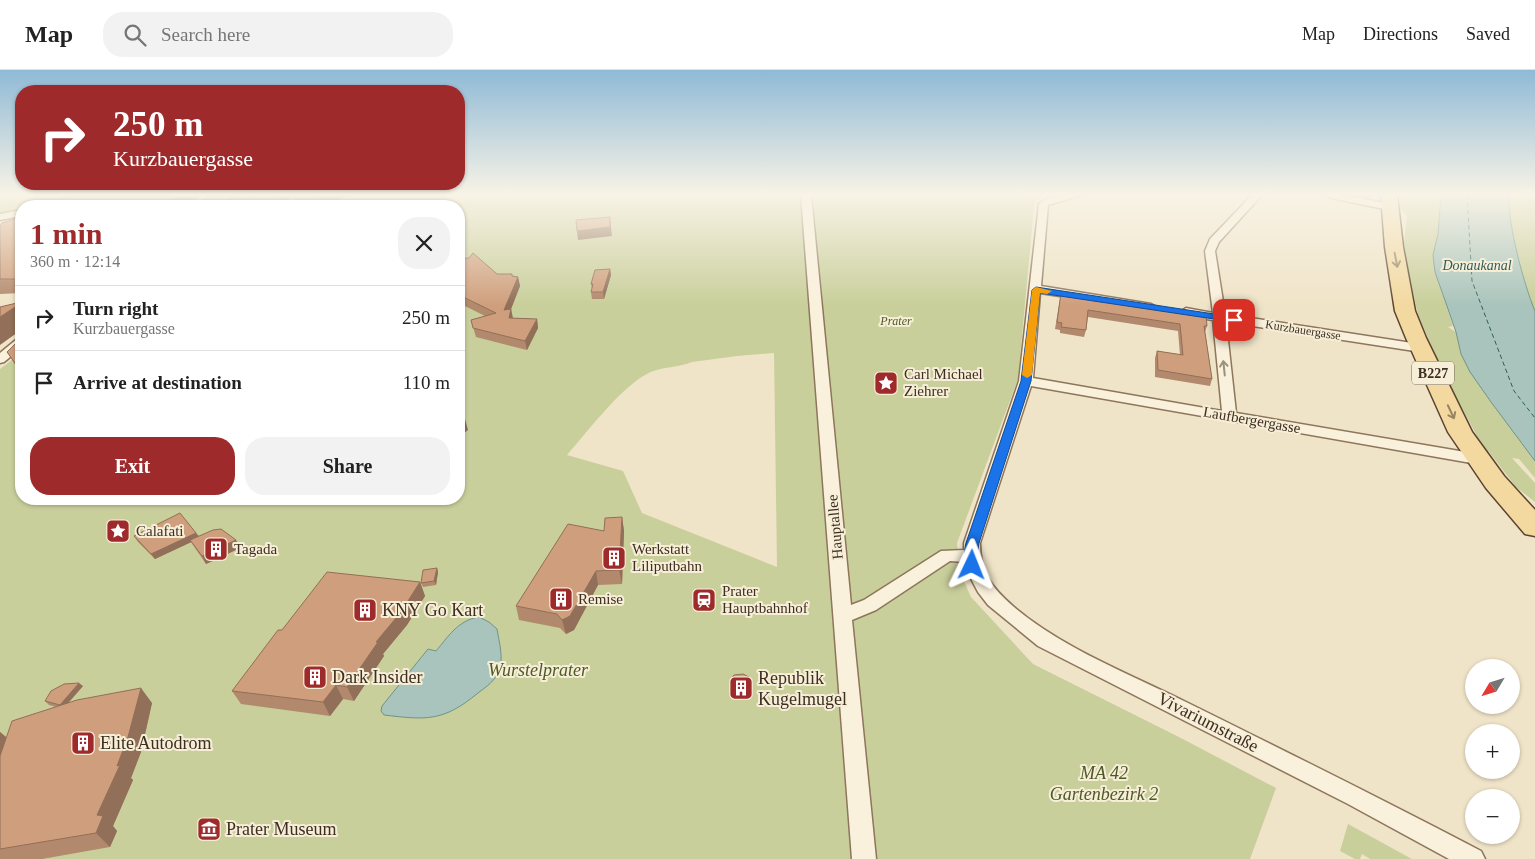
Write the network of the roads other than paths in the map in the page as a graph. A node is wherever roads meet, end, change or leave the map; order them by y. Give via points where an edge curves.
1 (809, 232) edge
2 (1040, 232) edge
3 (1223, 232) edge
4 (1392, 232) edge
5 (1036, 290) junction
6 (1219, 317) junction
7 (15, 347) edge
8 (1421, 348) junction
9 (0, 359) edge
10 (1026, 381) junction
11 (1229, 416) junction
12 (1477, 460) junction
13 (1535, 527) edge
14 (970, 556) junction
15 (843, 616) junction
16 (864, 859) edge
17 (1473, 859) edge

1 - 15 street, Hauptallee
2 - 5 street
3 - 6 street via 1210,252
4 -> 8 main road, B227 via 1405,311
5 - 6 street, Kurzbauergasse
5 - 10 street
6 - 8 street, Kurzbauergasse
11 -> 6 street
7 - 9 street
8 -> 12 main road, B227 via 1460,432
10 - 11 street, Laufbergergasse
10 - 14 street
11 - 12 street, Laufbergergasse
12 - 13 main road, B227
14 - 15 street via 947,555 870,605
14 - 17 street, Vivariumstraße via 978,580 984,587 1045,641
15 - 16 street, Hauptallee

